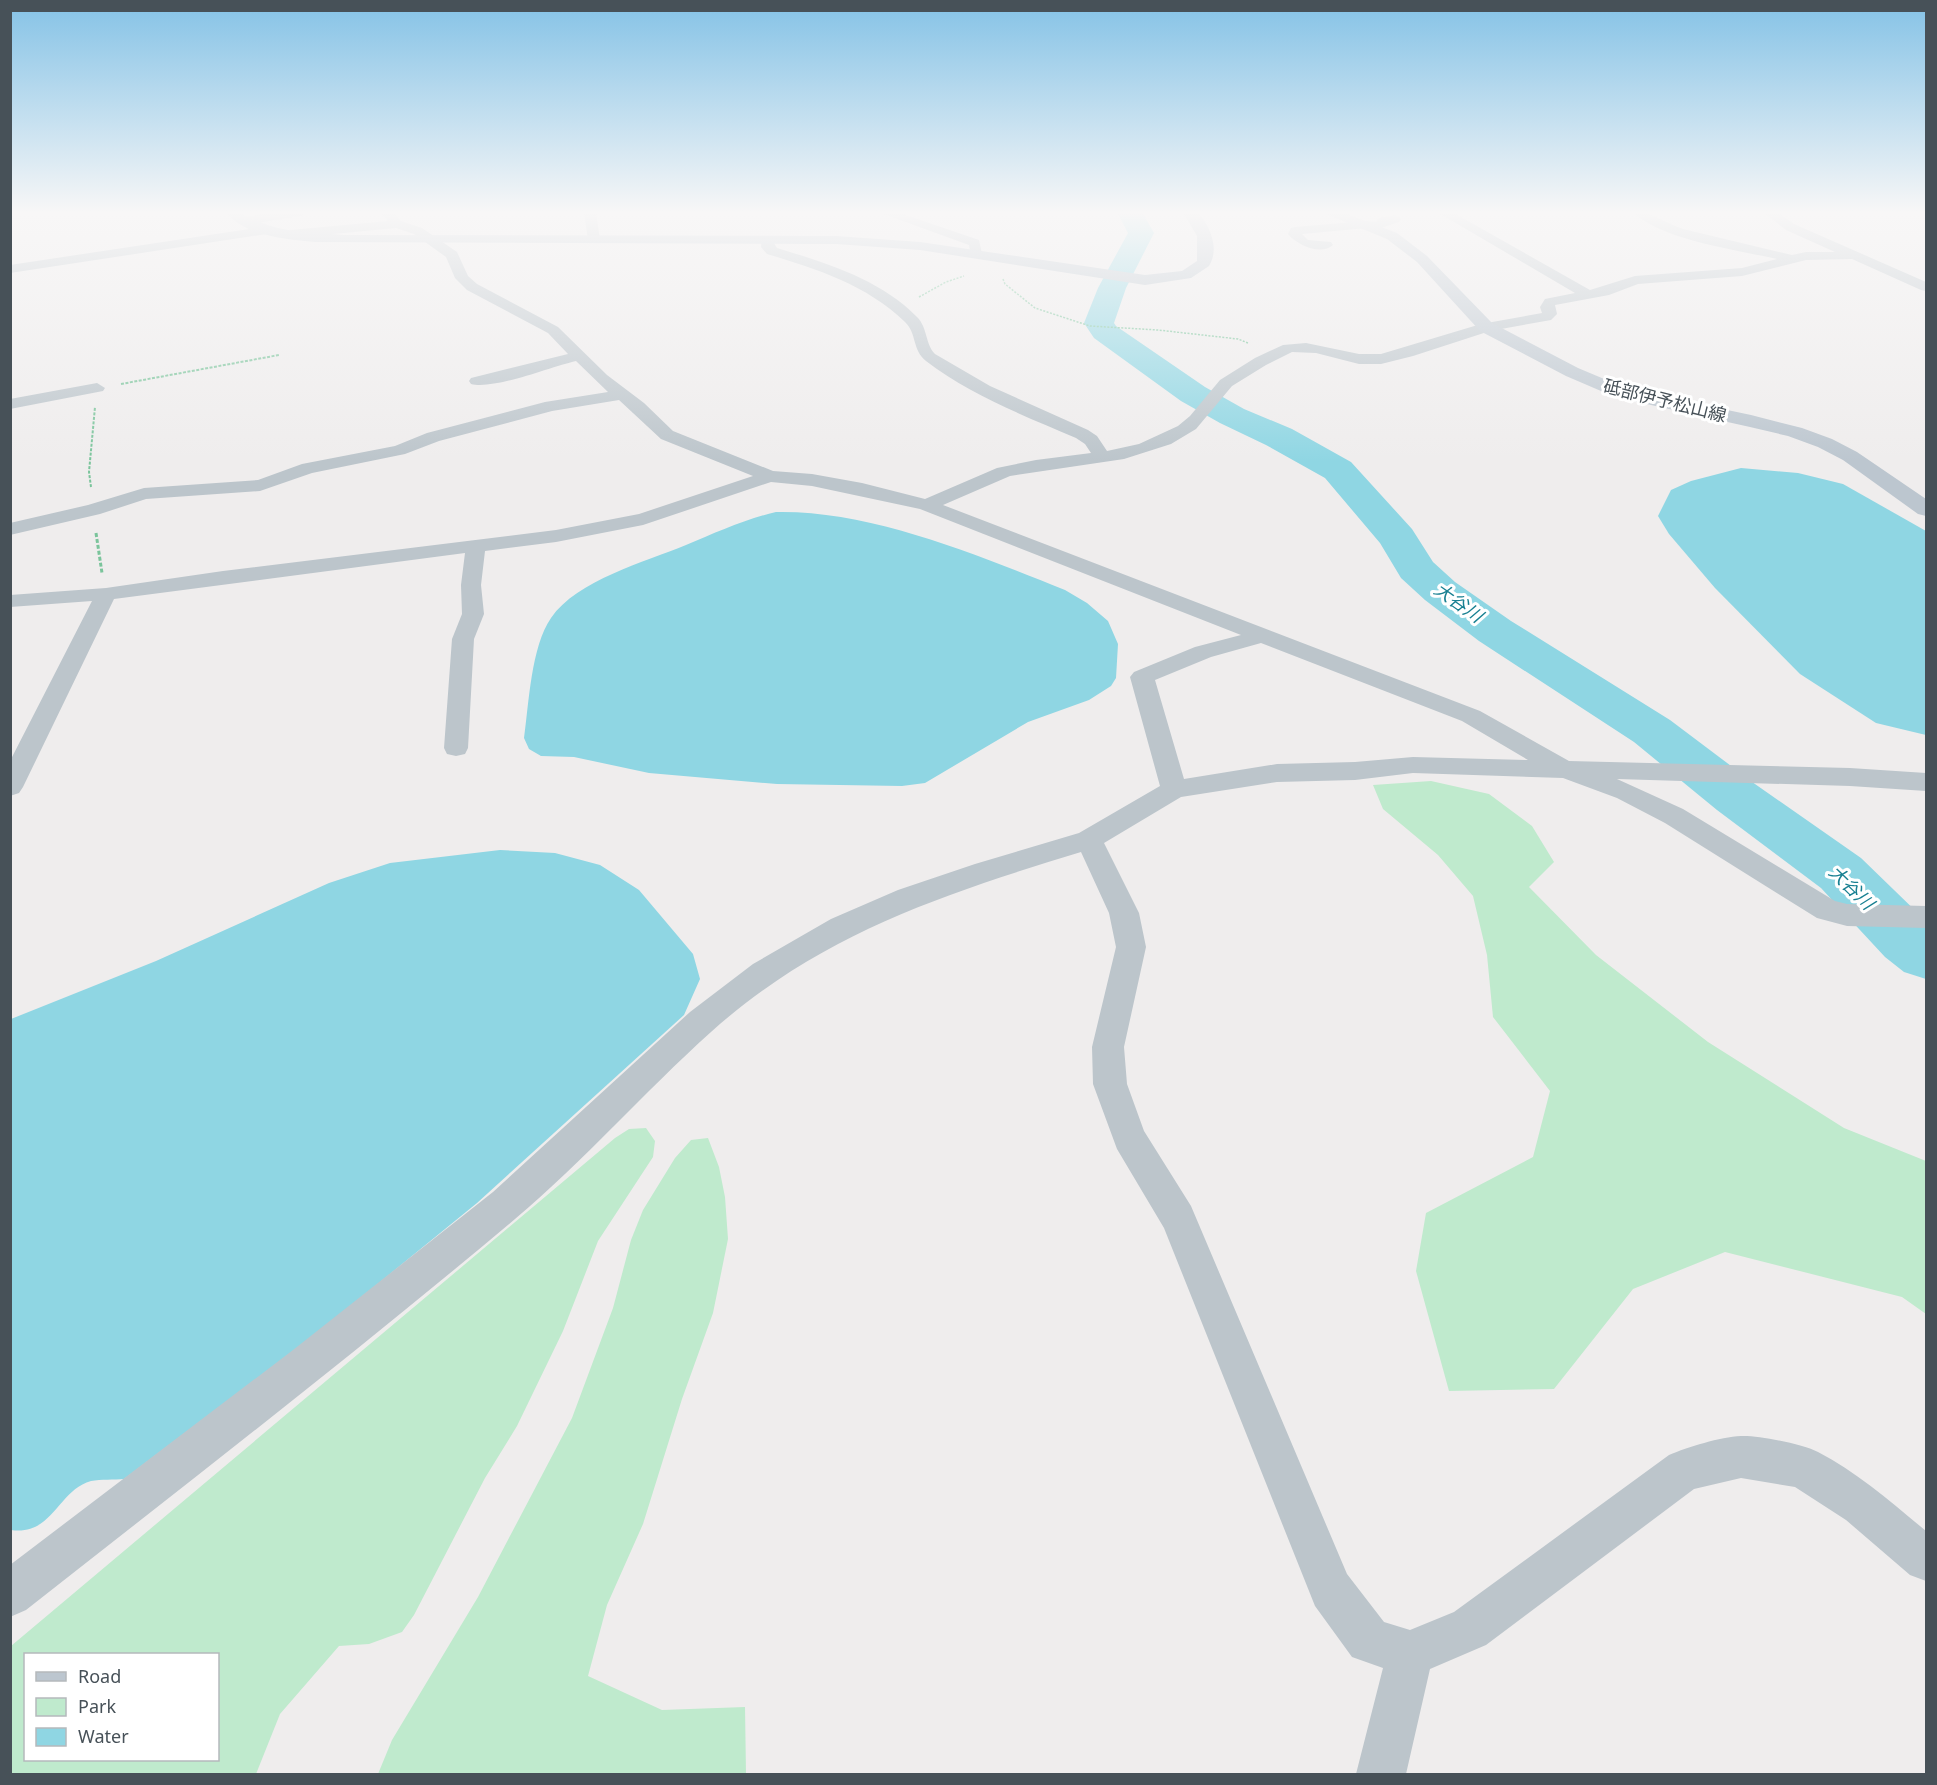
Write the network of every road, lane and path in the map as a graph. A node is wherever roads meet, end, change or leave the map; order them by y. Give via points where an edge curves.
1 (488, 295) edge
2 (876, 295) edge
3 (921, 295) edge
4 (1019, 295) edge
5 (1457, 295) edge
6 (1580, 295) edge
7 (898, 308) junction
8 (1486, 327) junction
9 (279, 355) dead end
10 (579, 356) junction
11 (1270, 357) junction
12 (477, 381) dead end
13 (97, 388) joint
14 (623, 396) junction
15 (10, 404) edge
16 (1102, 456) junction
17 (770, 476) junction
18 (927, 505) junction
19 (1926, 509) edge
20 (10, 529) edge
21 (476, 546) junction
22 (106, 594) junction
23 (10, 601) edge
24 (1264, 635) junction
25 (456, 748) dead end
26 (1560, 767) junction
27 (1926, 782) edge
28 (10, 787) edge
29 (1174, 789) junction
30 (1089, 840) junction
31 (1926, 917) edge
32 (1926, 1559) edge
33 (10, 1594) edge
34 (1410, 1654) junction
35 (1381, 1774) edge

1 - 10 street via 553,330
2 - 7 street
3 - 7 path
4 - 11 path via 1035,308 1082,324 1111,330 1158,330 1238,339 1258,346
5 - 8 main road, 砥部伊予松山線
6 - 8 street via 1550,302 1550,314 1546,317
7 - 16 street via 920,328 922,351 930,357 969,382 1082,434
8 - 11 street via 1409,354 1376,360 1356,360 1296,346
8 - 19 main road, 砥部伊予松山線 via 1601,386 1795,432 1825,443
9 - 13 path
10 - 12 street
10 - 14 street
11 - 16 street via 1226,382 1185,430 1143,448
13 - 15 street
14 - 17 street via 667,435
14 - 20 street via 551,406 433,437 399,450 308,468 260,485 144,494
16 - 18 street via 1015,469 983,478
17 - 18 street via 842,485
17 - 21 street via 643,519
18 - 24 street
21 - 22 street
21 - 25 street via 471,585 473,614 463,639
22 - 23 street
22 - 28 street
24 - 26 street via 1471,716
24 - 29 street via 1203,652 1142,677
26 - 27 street
26 - 29 street via 1413,765 1277,773
26 - 31 street via 1626,792 1674,816 1827,910 1847,915
29 - 30 street
30 - 33 street via 908,897 841,927 764,973 701,1021 506,1204
30 - 34 street via 1124,913 1131,948 1108,1047 1110,1084 1129,1138 1178,1218 1331,1590 1369,1640
32 - 34 street via 1861,1505 1803,1467 1741,1457 1684,1470 1470,1629
34 - 35 street

